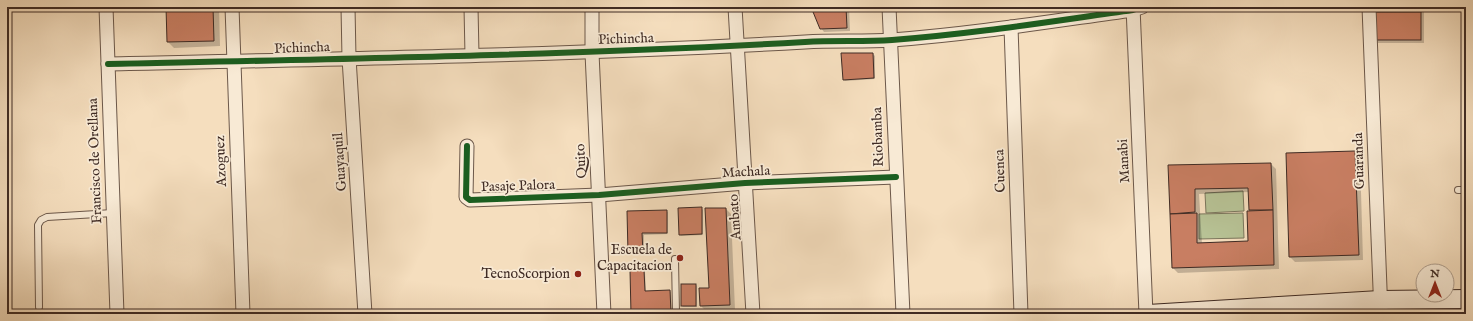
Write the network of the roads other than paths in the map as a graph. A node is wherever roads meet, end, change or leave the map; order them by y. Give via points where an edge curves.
1 (106, 7) edge
2 (232, 7) edge
3 (348, 7) edge
4 (471, 7) edge
5 (592, 7) edge
6 (735, 7) edge
7 (889, 7) edge
8 (1369, 7) edge
9 (1136, 8) edge
10 (1011, 27) junction
11 (891, 40) junction
12 (737, 47) junction
13 (592, 53) junction
14 (472, 55) junction
15 (350, 58) junction
16 (233, 61) junction
17 (108, 64) junction
18 (467, 146) dead end
19 (896, 177) junction
20 (745, 184) junction
21 (1458, 190) dead end
22 (1466, 190) edge
23 (599, 195) junction
24 (113, 213) junction
25 (675, 259) dead end
26 (1466, 299) edge
27 (39, 307) dead end
28 (1381, 307) edge
29 (116, 314) edge
30 (243, 314) edge
31 (365, 314) edge
32 (604, 314) edge
33 (676, 314) edge
34 (753, 314) edge
35 (903, 314) edge
36 (1021, 314) edge
37 (1147, 314) edge

1 - 17 street, Francisco de Orellana
2 - 16 street, Azoguez
3 - 15 street, Guayaquil
4 - 14 street
5 - 13 street, Quito
6 - 12 street, Ambato
7 - 11 street, Riobamba
8 - 28 street, Guaranda
9 - 10 street, Pichincha
9 - 37 street, Manabi
10 - 11 street, Pichincha
10 - 36 street, Cuenca
11 - 12 street, Pichincha
11 - 19 street, Riobamba
12 - 13 street, Pichincha
12 - 20 street, Ambato
13 - 14 street, Pichincha
13 - 23 street, Quito
14 - 15 street, Pichincha
15 - 16 street, Pichincha
15 - 31 street, Guayaquil
16 - 17 street, Pichincha
16 - 30 street, Azoguez
17 - 24 street, Francisco de Orellana
18 - 23 street, Pasaje Palora via 466,196 470,200
19 - 20 street, Machala
19 - 35 street, Riobamba
20 - 23 street, Machala
20 - 34 street, Ambato
21 - 22 lane
23 - 32 street, Quito
24 - 27 lane via 47,217 41,220 38,225
24 - 29 street, Francisco de Orellana
25 - 33 lane
26 - 28 street
28 - 37 street

